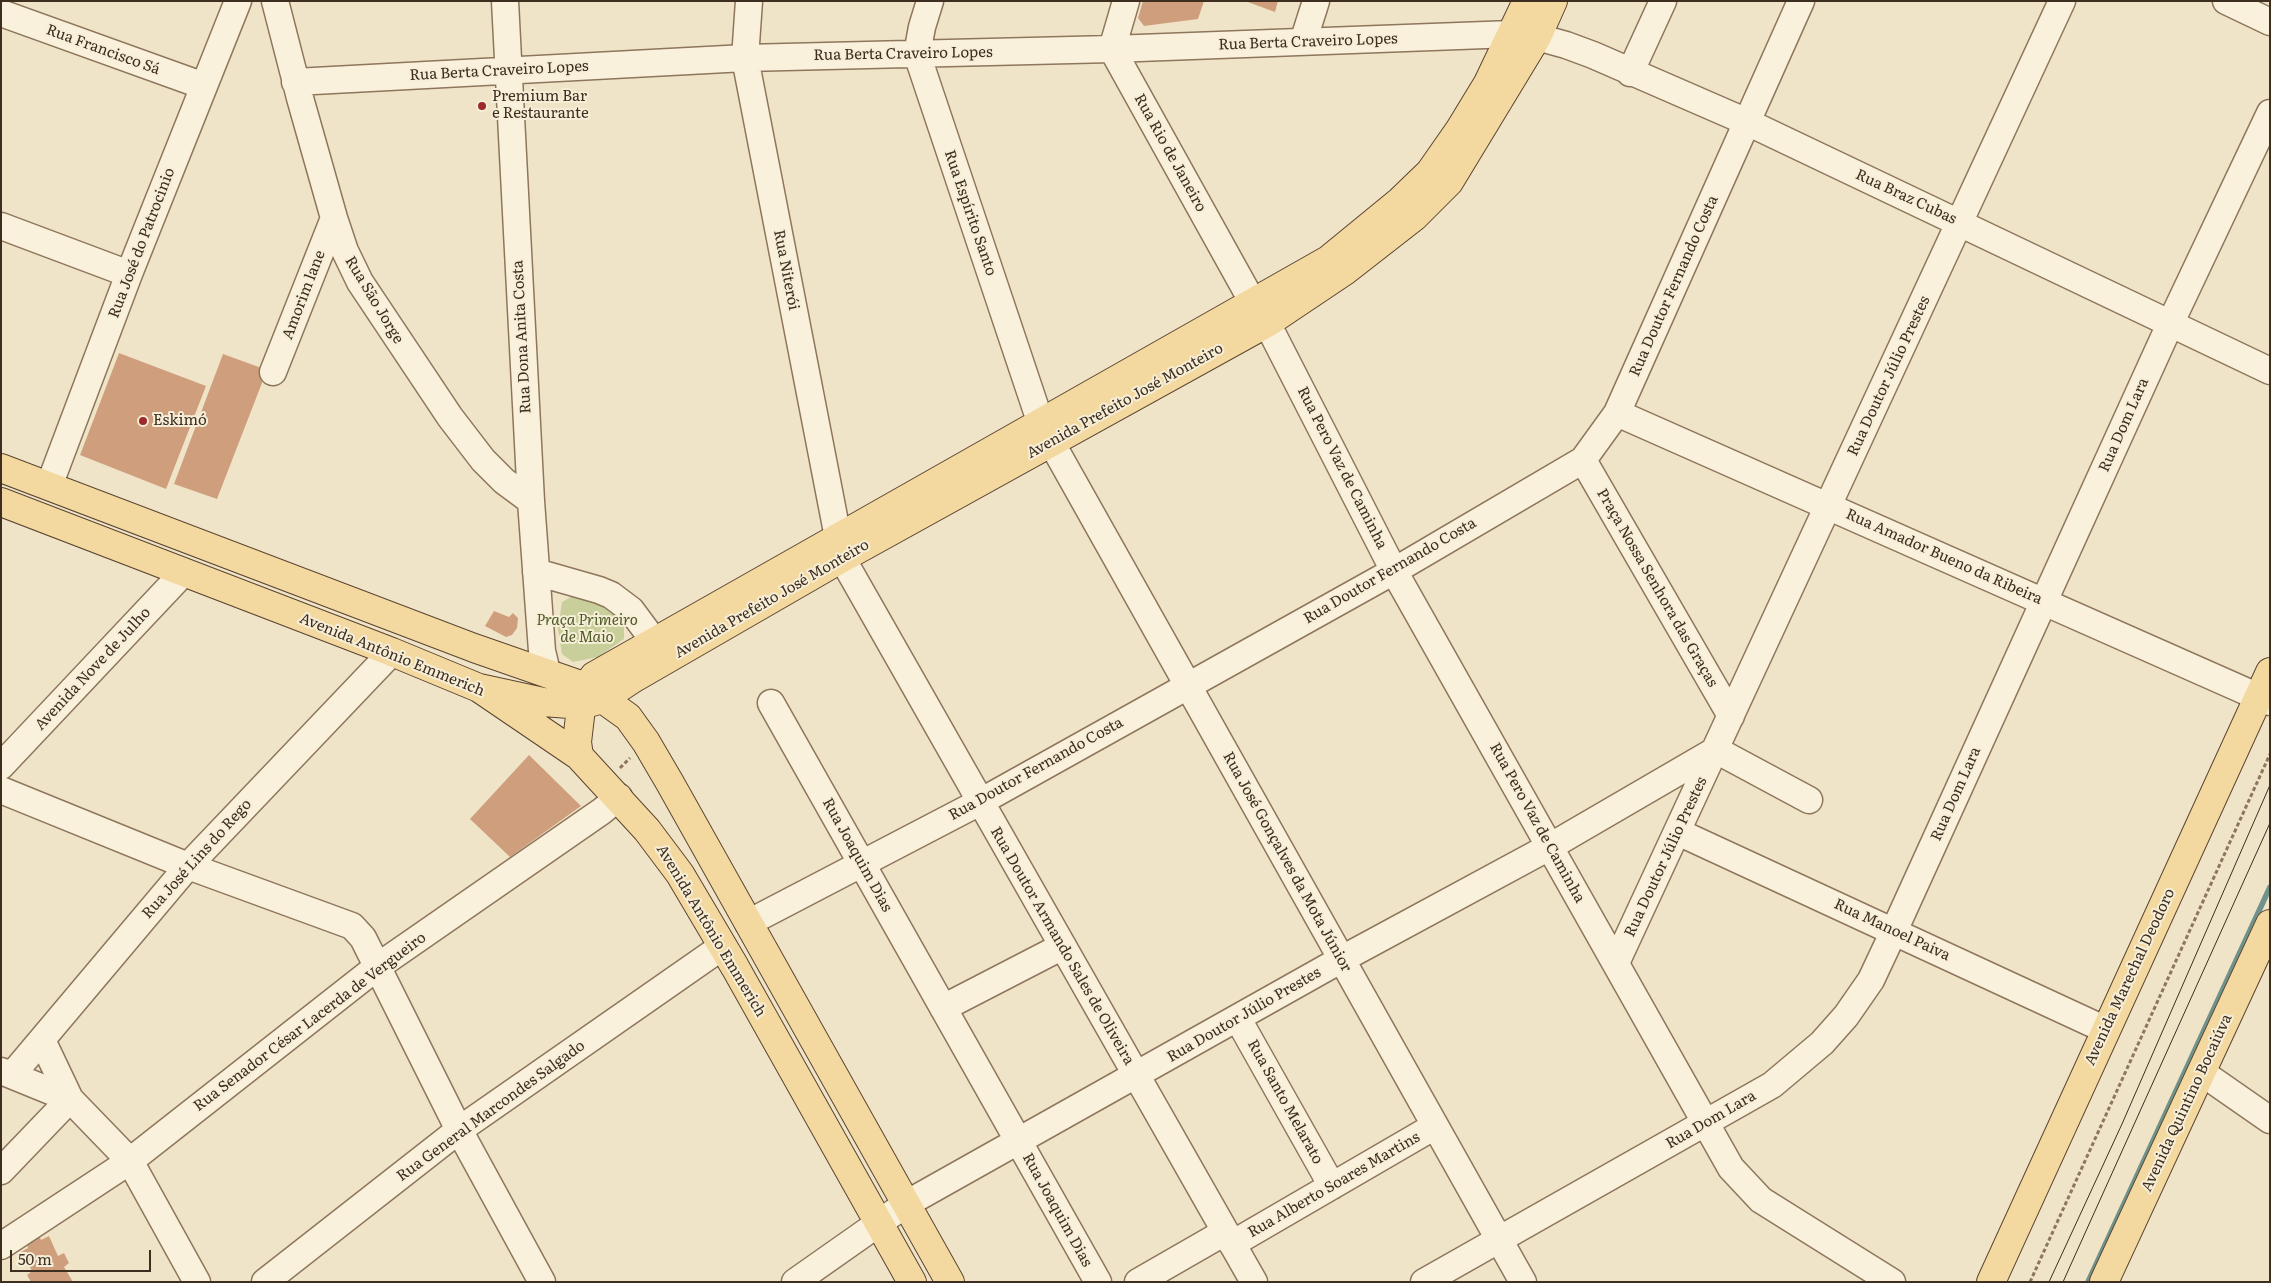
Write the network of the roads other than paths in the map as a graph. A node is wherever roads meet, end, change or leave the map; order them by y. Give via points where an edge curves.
1 (238, 1) edge
2 (275, 1) edge
3 (505, 1) edge
4 (749, 1) edge
5 (930, 1) edge
6 (1126, 1) edge
7 (1316, 1) edge
8 (1527, 1) edge
9 (1553, 1) edge
10 (1663, 1) edge
11 (1801, 1) edge
12 (2062, 1) edge
13 (2226, 1) edge
14 (1, 13) edge
15 (2270, 22) edge
16 (1524, 36) junction
17 (1303, 42) junction
18 (1112, 49) junction
19 (917, 54) junction
20 (744, 58) junction
21 (509, 70) junction
22 (1630, 73) junction
23 (295, 82) junction
24 (204, 86) junction
25 (2270, 114) edge
26 (1747, 122) junction
27 (334, 218) junction
28 (1960, 222) junction
29 (1, 226) edge
30 (129, 274) junction
31 (1260, 312) junction
32 (2171, 322) junction
33 (2270, 371) edge
34 (273, 372) dead end
35 (1617, 413) junction
36 (1046, 433) junction
37 (1583, 460) junction
38 (1, 468) edge
39 (49, 486) junction
40 (530, 501) junction
41 (1, 502) edge
42 (1828, 506) junction
43 (839, 548) junction
44 (1394, 571) junction
45 (184, 572) junction
46 (536, 572) junction
47 (2044, 601) junction
48 (654, 641) junction
49 (392, 652) junction
50 (627, 669) junction
51 (546, 672) junction
52 (2270, 672) edge
53 (1188, 685) junction
54 (479, 688) junction
55 (590, 697) junction
56 (2264, 699) edge
57 (543, 702) junction
58 (771, 703) dead end
59 (1731, 716) junction
60 (628, 717) junction
61 (1716, 750) junction
62 (579, 756) junction
63 (1, 766) edge
64 (1651, 787) junction
65 (1, 790) edge
66 (619, 797) junction
67 (1809, 800) dead end
68 (980, 802) junction
69 (1681, 826) junction
70 (1551, 846) junction
71 (861, 862) junction
72 (188, 866) junction
73 (748, 923) junction
74 (2270, 924) edge
75 (1894, 931) junction
76 (723, 946) junction
77 (1063, 946) junction
78 (1342, 959) junction
79 (1616, 963) junction
80 (377, 967) junction
81 (943, 1008) junction
82 (1238, 1018) junction
83 (2106, 1030) junction
84 (42, 1040) junction
85 (2201, 1072) junction
86 (7, 1073) edge
87 (1136, 1076) junction
88 (70, 1099) junction
89 (2270, 1120) edge
90 (1705, 1124) junction
91 (1435, 1126) junction
92 (459, 1130) junction
93 (1019, 1142) junction
94 (130, 1161) junction
95 (1, 1171) edge
96 (1332, 1186) junction
97 (906, 1204) junction
98 (878, 1222) junction
99 (1229, 1238) junction
100 (1499, 1240) junction
101 (1, 1246) edge
102 (197, 1282) edge
103 (265, 1282) edge
104 (542, 1282) edge
105 (795, 1282) edge
106 (912, 1282) edge
107 (950, 1282) edge
108 (1098, 1282) edge
109 (1138, 1282) edge
110 (1254, 1282) edge
111 (1424, 1282) edge
112 (1523, 1282) edge
113 (1892, 1282) edge
114 (1991, 1282) edge
115 (2104, 1282) edge

1 - 24 street, Rua José do Patrocinio
2 - 23 street, Rua São Jorge
3 - 21 street, Rua Dona Anita Costa
4 - 20 street, Rua Niterói
5 - 19 street
6 - 18 street
7 - 17 street
8 - 16 main road, Avenida Prefeito José Monteiro
9 - 16 main road, Avenida Prefeito José Monteiro
10 - 22 street
11 - 26 street, Rua Doutor Fernando Costa
12 - 28 street, Rua Doutor Júlio Prestes
13 - 15 street
14 - 24 street, Rua Francisco Sá
16 - 17 street, Rua Berta Craveiro Lopes
16 - 22 street, Rua Braz Cubas via 1566,45
16 - 31 main road, Avenida Prefeito José Monteiro via 1482,132 1449,182 1414,217 1354,264
17 - 18 street, Rua Berta Craveiro Lopes
18 - 19 street, Rua Berta Craveiro Lopes
18 - 31 street, Rua Rio de Janeiro
19 - 20 street, Rua Berta Craveiro Lopes
19 - 36 street, Rua Espírito Santo
20 - 21 street, Rua Berta Craveiro Lopes
20 - 43 street, Rua Niterói
21 - 23 street, Rua Berta Craveiro Lopes
21 - 40 street, Rua Dona Anita Costa
22 - 26 street, Rua Braz Cubas
23 - 27 street, Rua São Jorge
24 - 30 street, Rua José do Patrocinio
25 - 32 street, Rua Dom Lara
26 - 28 street, Rua Braz Cubas
26 - 35 street, Rua Doutor Fernando Costa
27 - 34 street, Amorim lane
27 - 40 street, Rua São Jorge via 345,252 360,282 450,417 483,460
28 - 32 street, Rua Braz Cubas
28 - 42 street, Rua Doutor Júlio Prestes
29 - 30 street
30 - 39 street, Rua José do Patrocinio
31 - 36 main road, Avenida Prefeito José Monteiro
31 - 44 street, Rua Pero Vaz de Caminha
32 - 33 street, Rua Braz Cubas
32 - 47 street, Rua Dom Lara
35 - 37 street, Rua Doutor Fernando Costa
35 - 42 street, Rua Amador Bueno da Ribeira
36 - 43 main road, Avenida Prefeito José Monteiro
36 - 53 street, Rua José Gonçalves da Mota Júnior
37 - 44 street, Rua Doutor Fernando Costa
37 - 59 street, Praça Nossa Senhora das Graças
38 - 39 main road
39 - 51 main road via 474,648
40 - 46 street, Rua Dona Anita Costa
41 - 45 main road, Avenida Antônio Emmerich
42 - 47 street, Rua Amador Bueno da Ribeira
42 - 59 street, Rua Doutor Júlio Prestes
43 - 48 main road, Avenida Prefeito José Monteiro
43 - 50 main road, Avenida Prefeito José Monteiro
43 - 68 street, Rua Doutor Armando Sales de Oliveira
44 - 53 street, Rua Doutor Fernando Costa
44 - 70 street, Rua Pero Vaz de Caminha
45 - 49 main road, Avenida Antônio Emmerich
45 - 63 street, Avenida Nove de Julho
46 - 48 street via 599,590 616,599 639,619
46 - 51 street, Rua Dona Anita Costa
47 - 56 street, Rua Amador Bueno da Ribeira
47 - 75 street, Rua Dom Lara
48 - 50 main road, Avenida Prefeito José Monteiro
49 - 54 main road, Avenida Antônio Emmerich
49 - 72 street, Rua José Lins do Rego
50 - 55 main road, Avenida Prefeito José Monteiro
50 - 60 main road
51 - 55 main road
51 - 57 main road via 549,690
52 - 56 main road, Avenida Marechal Deodoro
53 - 68 street, Rua Doutor Fernando Costa
53 - 78 street, Rua José Gonçalves da Mota Júnior
54 - 57 main road
54 - 62 main road, Avenida Antônio Emmerich
55 - 57 main road
55 - 60 main road
55 - 62 main road via 578,724
56 - 83 main road, Avenida Marechal Deodoro
58 - 71 street, Rua Joaquim Dias
59 - 61 street, Rua Doutor Júlio Prestes
60 - 73 main road via 670,783
61 - 64 street, Rua Doutor Júlio Prestes
61 - 67 street
61 - 69 street, Rua Doutor Júlio Prestes
62 - 66 main road, Avenida Antônio Emmerich
64 - 69 street via 1665,798
64 - 70 street, Rua Doutor Júlio Prestes
65 - 72 street
66 - 76 main road, Avenida Antônio Emmerich via 670,860
66 - 80 street, Rua Senador César Lacerda de Vergueiro
68 - 71 street, Rua Doutor Fernando Costa
68 - 77 street, Rua Doutor Armando Sales de Oliveira
69 - 75 street, Rua Manoel Paiva
69 - 79 street, Rua Doutor Júlio Prestes
70 - 78 street, Rua Doutor Júlio Prestes
70 - 79 street, Rua Pero Vaz de Caminha
71 - 73 street, Rua Doutor Fernando Costa
71 - 81 street, Rua Joaquim Dias
72 - 80 street via 352,926 363,938
72 - 84 street, Rua José Lins do Rego
73 - 97 main road
74 - 85 main road, Avenida Quintino Bocaiúva
75 - 83 street, Rua Manoel Paiva
75 - 90 street, Rua Dom Lara via 1871,980 1822,1043 1772,1085
76 - 92 street, Rua General Marcondes Salgado
76 - 98 main road, Avenida Antônio Emmerich
77 - 81 street
77 - 87 street, Rua Doutor Armando Sales de Oliveira
78 - 82 street, Rua Doutor Júlio Prestes
78 - 91 street, Rua José Gonçalves da Mota Júnior
79 - 90 street, Rua Pero Vaz de Caminha
80 - 92 street
80 - 94 street, Rua Senador César Lacerda de Vergueiro
81 - 93 street, Rua Joaquim Dias
82 - 87 street, Rua Doutor Júlio Prestes
82 - 96 street, Rua Santo Melarato
83 - 114 main road, Avenida Marechal Deodoro
84 - 86 street, Rua José Lins do Rego
84 - 88 street
85 - 89 street
85 - 115 main road, Avenida Quintino Bocaiúva
86 - 88 street
87 - 93 street, Rua Doutor Júlio Prestes
87 - 99 street, Rua Doutor Armando Sales de Oliveira
88 - 94 street
88 - 95 street
90 - 100 street, Rua Dom Lara
90 - 113 street, Rua Pero Vaz de Caminha via 1731,1168 1761,1200
91 - 96 street, Rua Alberto Soares Martins
91 - 100 street, Rua José Gonçalves da Mota Júnior
92 - 103 street, Rua General Marcondes Salgado
92 - 104 street
93 - 97 street, Rua Doutor Júlio Prestes
93 - 108 street, Rua Joaquim Dias
94 - 101 street, Rua Senador César Lacerda de Vergueiro
94 - 102 street
96 - 99 street, Rua Alberto Soares Martins
97 - 98 street, Rua Doutor Júlio Prestes
97 - 107 main road
98 - 105 street, Rua Doutor Júlio Prestes
98 - 106 main road, Avenida Antônio Emmerich
99 - 109 street, Rua Alberto Soares Martins
99 - 110 street, Rua Doutor Armando Sales de Oliveira
100 - 111 street, Rua Dom Lara
100 - 112 street, Rua José Gonçalves da Mota Júnior

